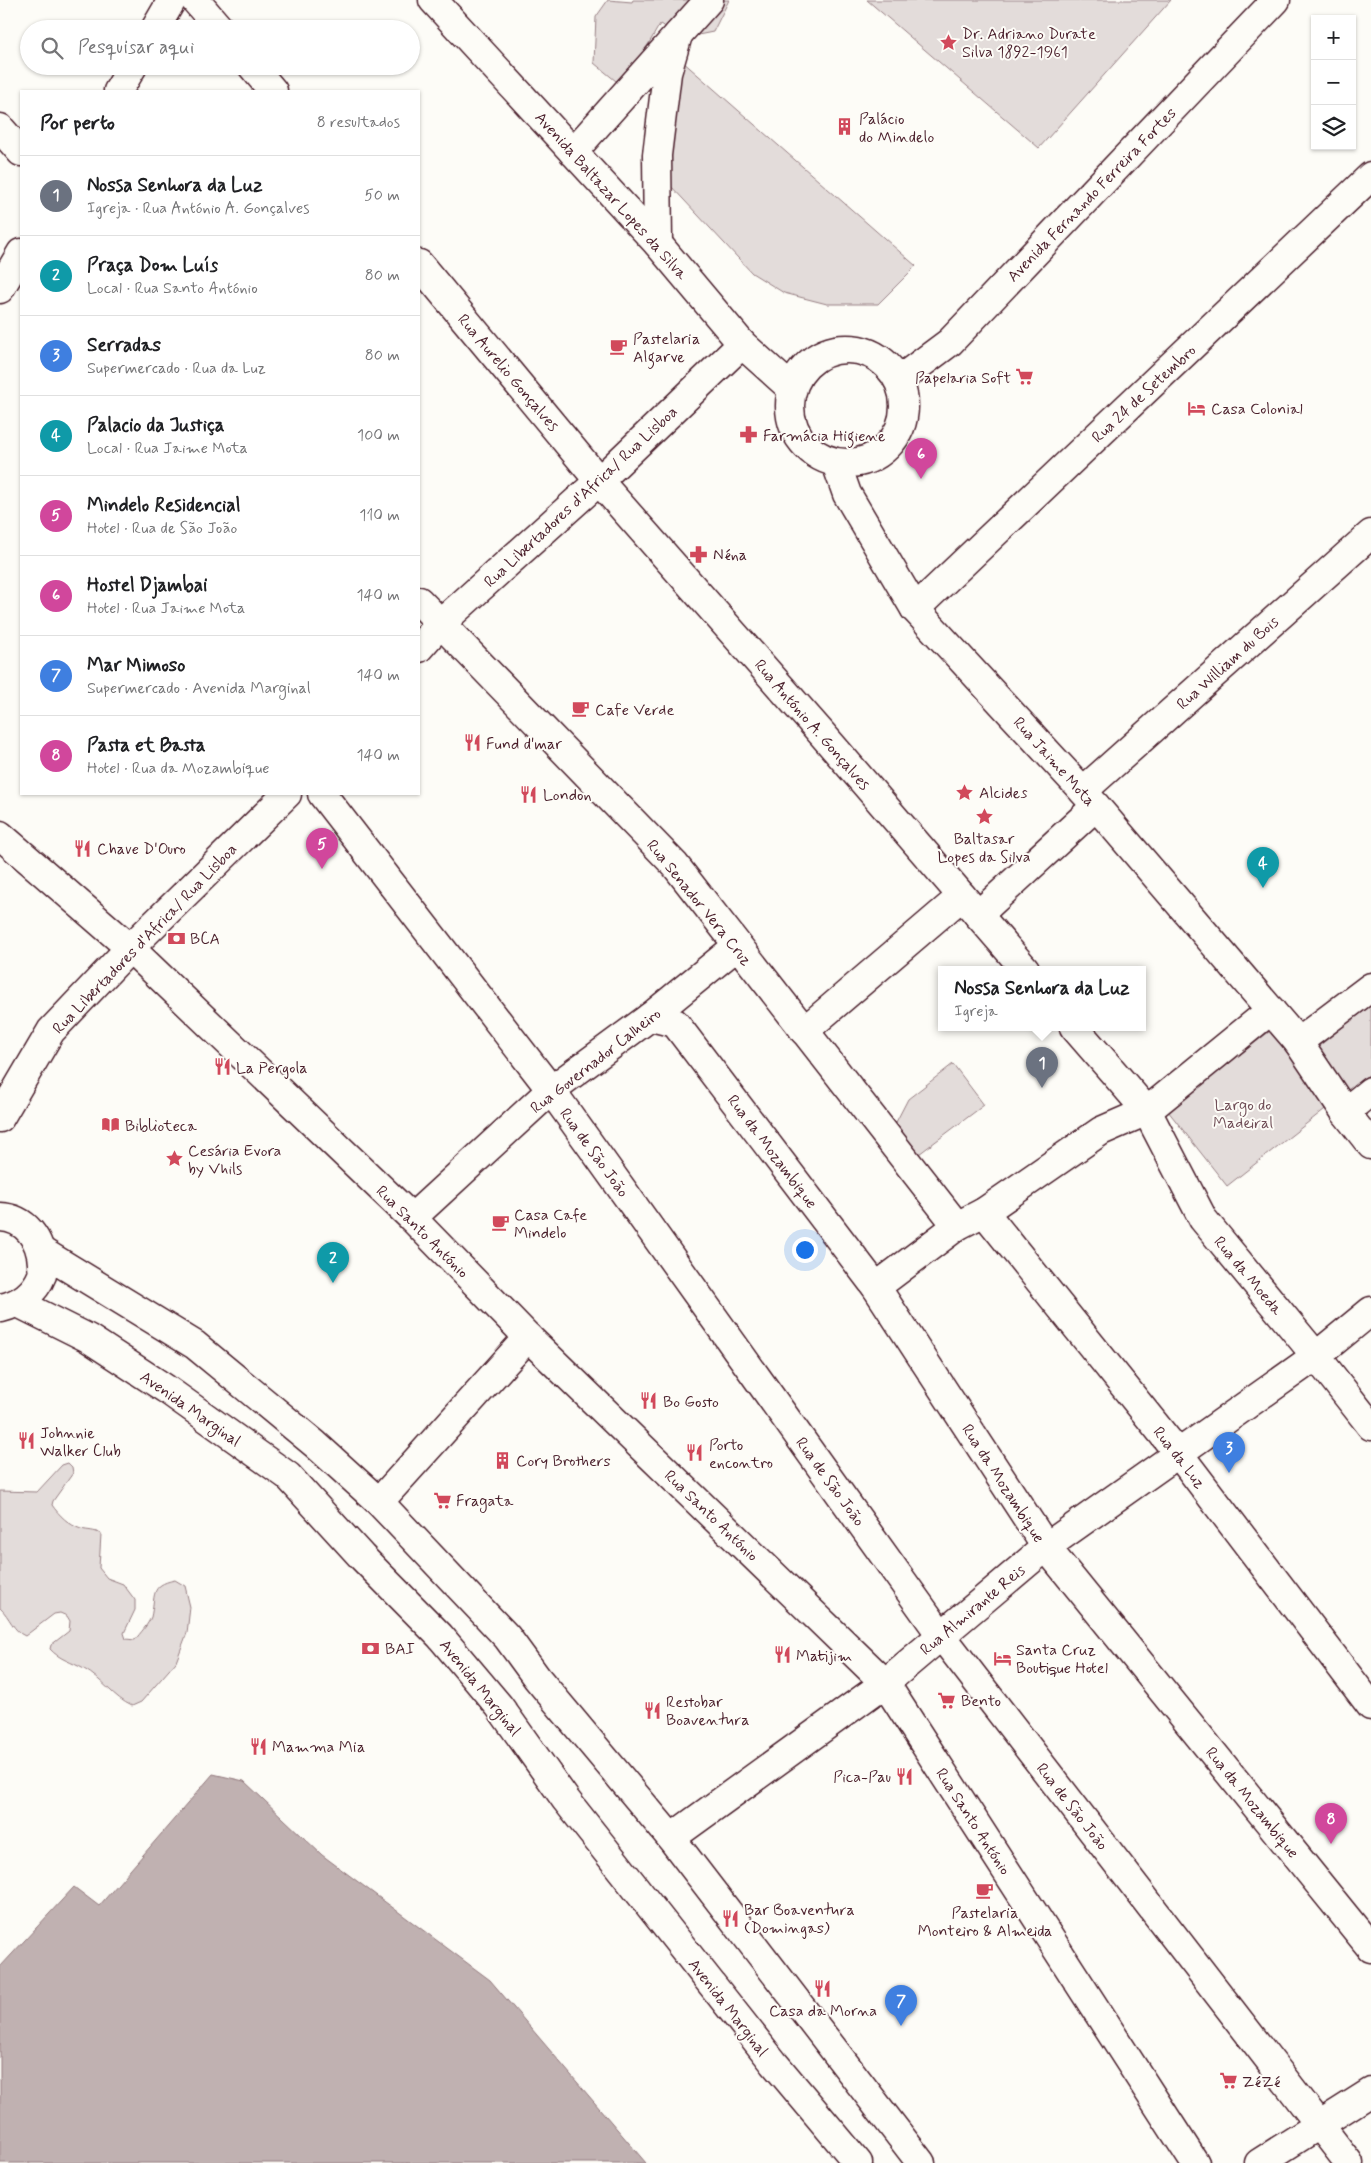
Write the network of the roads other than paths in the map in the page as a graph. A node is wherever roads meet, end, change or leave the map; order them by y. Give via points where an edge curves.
1 (172, 0) edge
2 (195, 0) edge
3 (433, 0) edge
4 (709, 0) edge
5 (1276, 0) edge
6 (160, 20) edge
7 (212, 20) edge
8 (678, 35) junction
9 (128, 75) edge
10 (260, 75) edge
11 (119, 90) edge
12 (272, 90) edge
13 (0, 128) edge
14 (20, 151) edge
15 (573, 152) junction
16 (1371, 176) edge
17 (658, 244) junction
18 (20, 255) edge
19 (420, 265) edge
20 (0, 289) edge
21 (742, 344) junction
22 (899, 380) junction
23 (792, 388) junction
24 (836, 463) junction
25 (599, 481) junction
26 (1371, 534) edge
27 (420, 602) edge
28 (915, 609) junction
29 (440, 624) junction
30 (420, 647) edge
31 (286, 795) edge
32 (323, 795) edge
33 (1090, 798) junction
34 (0, 835) edge
35 (970, 906) junction
36 (738, 946) junction
37 (130, 948) junction
38 (1022, 966) edge
39 (1371, 987) edge
40 (1271, 1010) junction
41 (650, 1017) junction
42 (804, 1030) junction
43 (1077, 1031) edge
44 (1298, 1042) junction
45 (551, 1090) junction
46 (1371, 1091) edge
47 (1147, 1111) junction
48 (1345, 1112) junction
49 (0, 1118) edge
50 (1371, 1145) edge
51 (984, 1212) junction
52 (0, 1217) edge
53 (412, 1218) junction
54 (957, 1226) junction
55 (41, 1251) junction
56 (876, 1287) junction
57 (9, 1305) edge
58 (1371, 1311) edge
59 (528, 1337) junction
60 (1316, 1356) junction
61 (1371, 1426) edge
62 (1178, 1453) junction
63 (379, 1502) junction
64 (1046, 1547) junction
65 (941, 1635) junction
66 (885, 1683) junction
67 (1371, 1706) edge
68 (671, 1838) junction
69 (1371, 1948) edge
70 (1371, 2092) edge
71 (1319, 2127) junction
72 (858, 2163) edge
73 (921, 2163) edge
74 (1195, 2163) edge
75 (1259, 2163) edge
76 (1349, 2163) edge

1 - 6 street
2 - 7 street
3 - 15 street, Avenida Baltazar Lopes da Silva
4 - 8 street
5 - 22 street, Avenida Fernando Ferreira Fortes via 950,342
8 - 15 street
8 - 17 street via 667,73 657,155
9 - 11 street
10 - 12 street
13 - 14 street
15 - 17 street, Avenida Baltazar Lopes da Silva
16 - 28 street, Rua 24 de Setembro
17 - 21 street, Avenida Baltazar Lopes da Silva
18 - 20 street
19 - 25 street, Rua Aurelio Gonçalves
21 - 23 street, Avenida Baltazar Lopes da Silva
21 - 25 street, Rua Libertadores d'Africa/ Rua Lisboa
22 - 23 street via 888,365 872,354 853,348 833,350 816,358 801,371
22 - 24 street via 904,416 898,433 887,448 854,464
23 - 24 street via 789,408 793,427 802,444 818,456
24 - 28 street, Rua Jaime Mota via 847,494
25 - 29 street, Rua Libertadores d'Africa/ Rua Lisboa
25 - 35 street, Rua António A. Gonçalves
26 - 33 street, Rua William du Bois
27 - 29 street, Rua Senador Vera Cruz
28 - 33 street, Rua Jaime Mota
29 - 30 street, Rua Libertadores d'Africa/ Rua Lisboa
29 - 36 street, Rua Senador Vera Cruz via 674,865
31 - 37 street, Rua Libertadores d'Africa/ Rua Lisboa
32 - 45 street, Rua de São João
33 - 35 street, Rua William du Bois
33 - 40 street, Rua Jaime Mota
34 - 37 street, Rua Santo António
35 - 38 street, Rua António A. Gonçalves
35 - 42 street, Rua William du Bois
36 - 41 street, Rua Governador Calheiro
36 - 42 street, Rua Senador Vera Cruz
37 - 49 street, Rua Libertadores d'Africa/ Rua Lisboa via 51,1031
37 - 53 street, Rua Santo António
39 - 44 street
40 - 44 street, Rua Jaime Mota
40 - 47 street
41 - 45 street, Rua Governador Calheiro
41 - 56 street, Rua da Mozambique via 675,1023
42 - 54 street, Rua Senador Vera Cruz
43 - 47 street
44 - 48 street, Rua Jaime Mota
45 - 53 street, Rua Governador Calheiro
45 - 65 street, Rua de São João
46 - 48 street
47 - 51 street via 1101,1131
47 - 60 street, Rua da Moeda via 1202,1219
48 - 50 street, Rua Jaime Mota
51 - 54 street
51 - 62 street, Rua da Luz
52 - 55 street via 18,1221 28,1229
53 - 59 street, Rua Santo António
54 - 56 street
55 - 57 street via 42,1274 31,1292
55 - 63 street via 195,1346 315,1444
56 - 64 street, Rua da Mozambique
57 - 72 street, Avenida Marginal via 88,1338 288,1476 440,1636 498,1706 585,1823 774,2063
58 - 60 street, Rua Almirante Reis
59 - 63 street
59 - 66 street, Rua Santo António
60 - 61 street, Rua da Moeda
60 - 62 street, Rua Almirante Reis
62 - 64 street, Rua Almirante Reis
62 - 67 street, Rua da Luz
63 - 68 street via 507,1637 537,1678
64 - 65 street, Rua Almirante Reis
64 - 69 street, Rua da Mozambique
65 - 66 street, Rua Almirante Reis
65 - 71 street, Rua de São João
66 - 68 street, Rua Almirante Reis
66 - 74 street, Rua Santo António
68 - 73 street
70 - 71 street
71 - 75 street
71 - 76 street, Rua de São João

